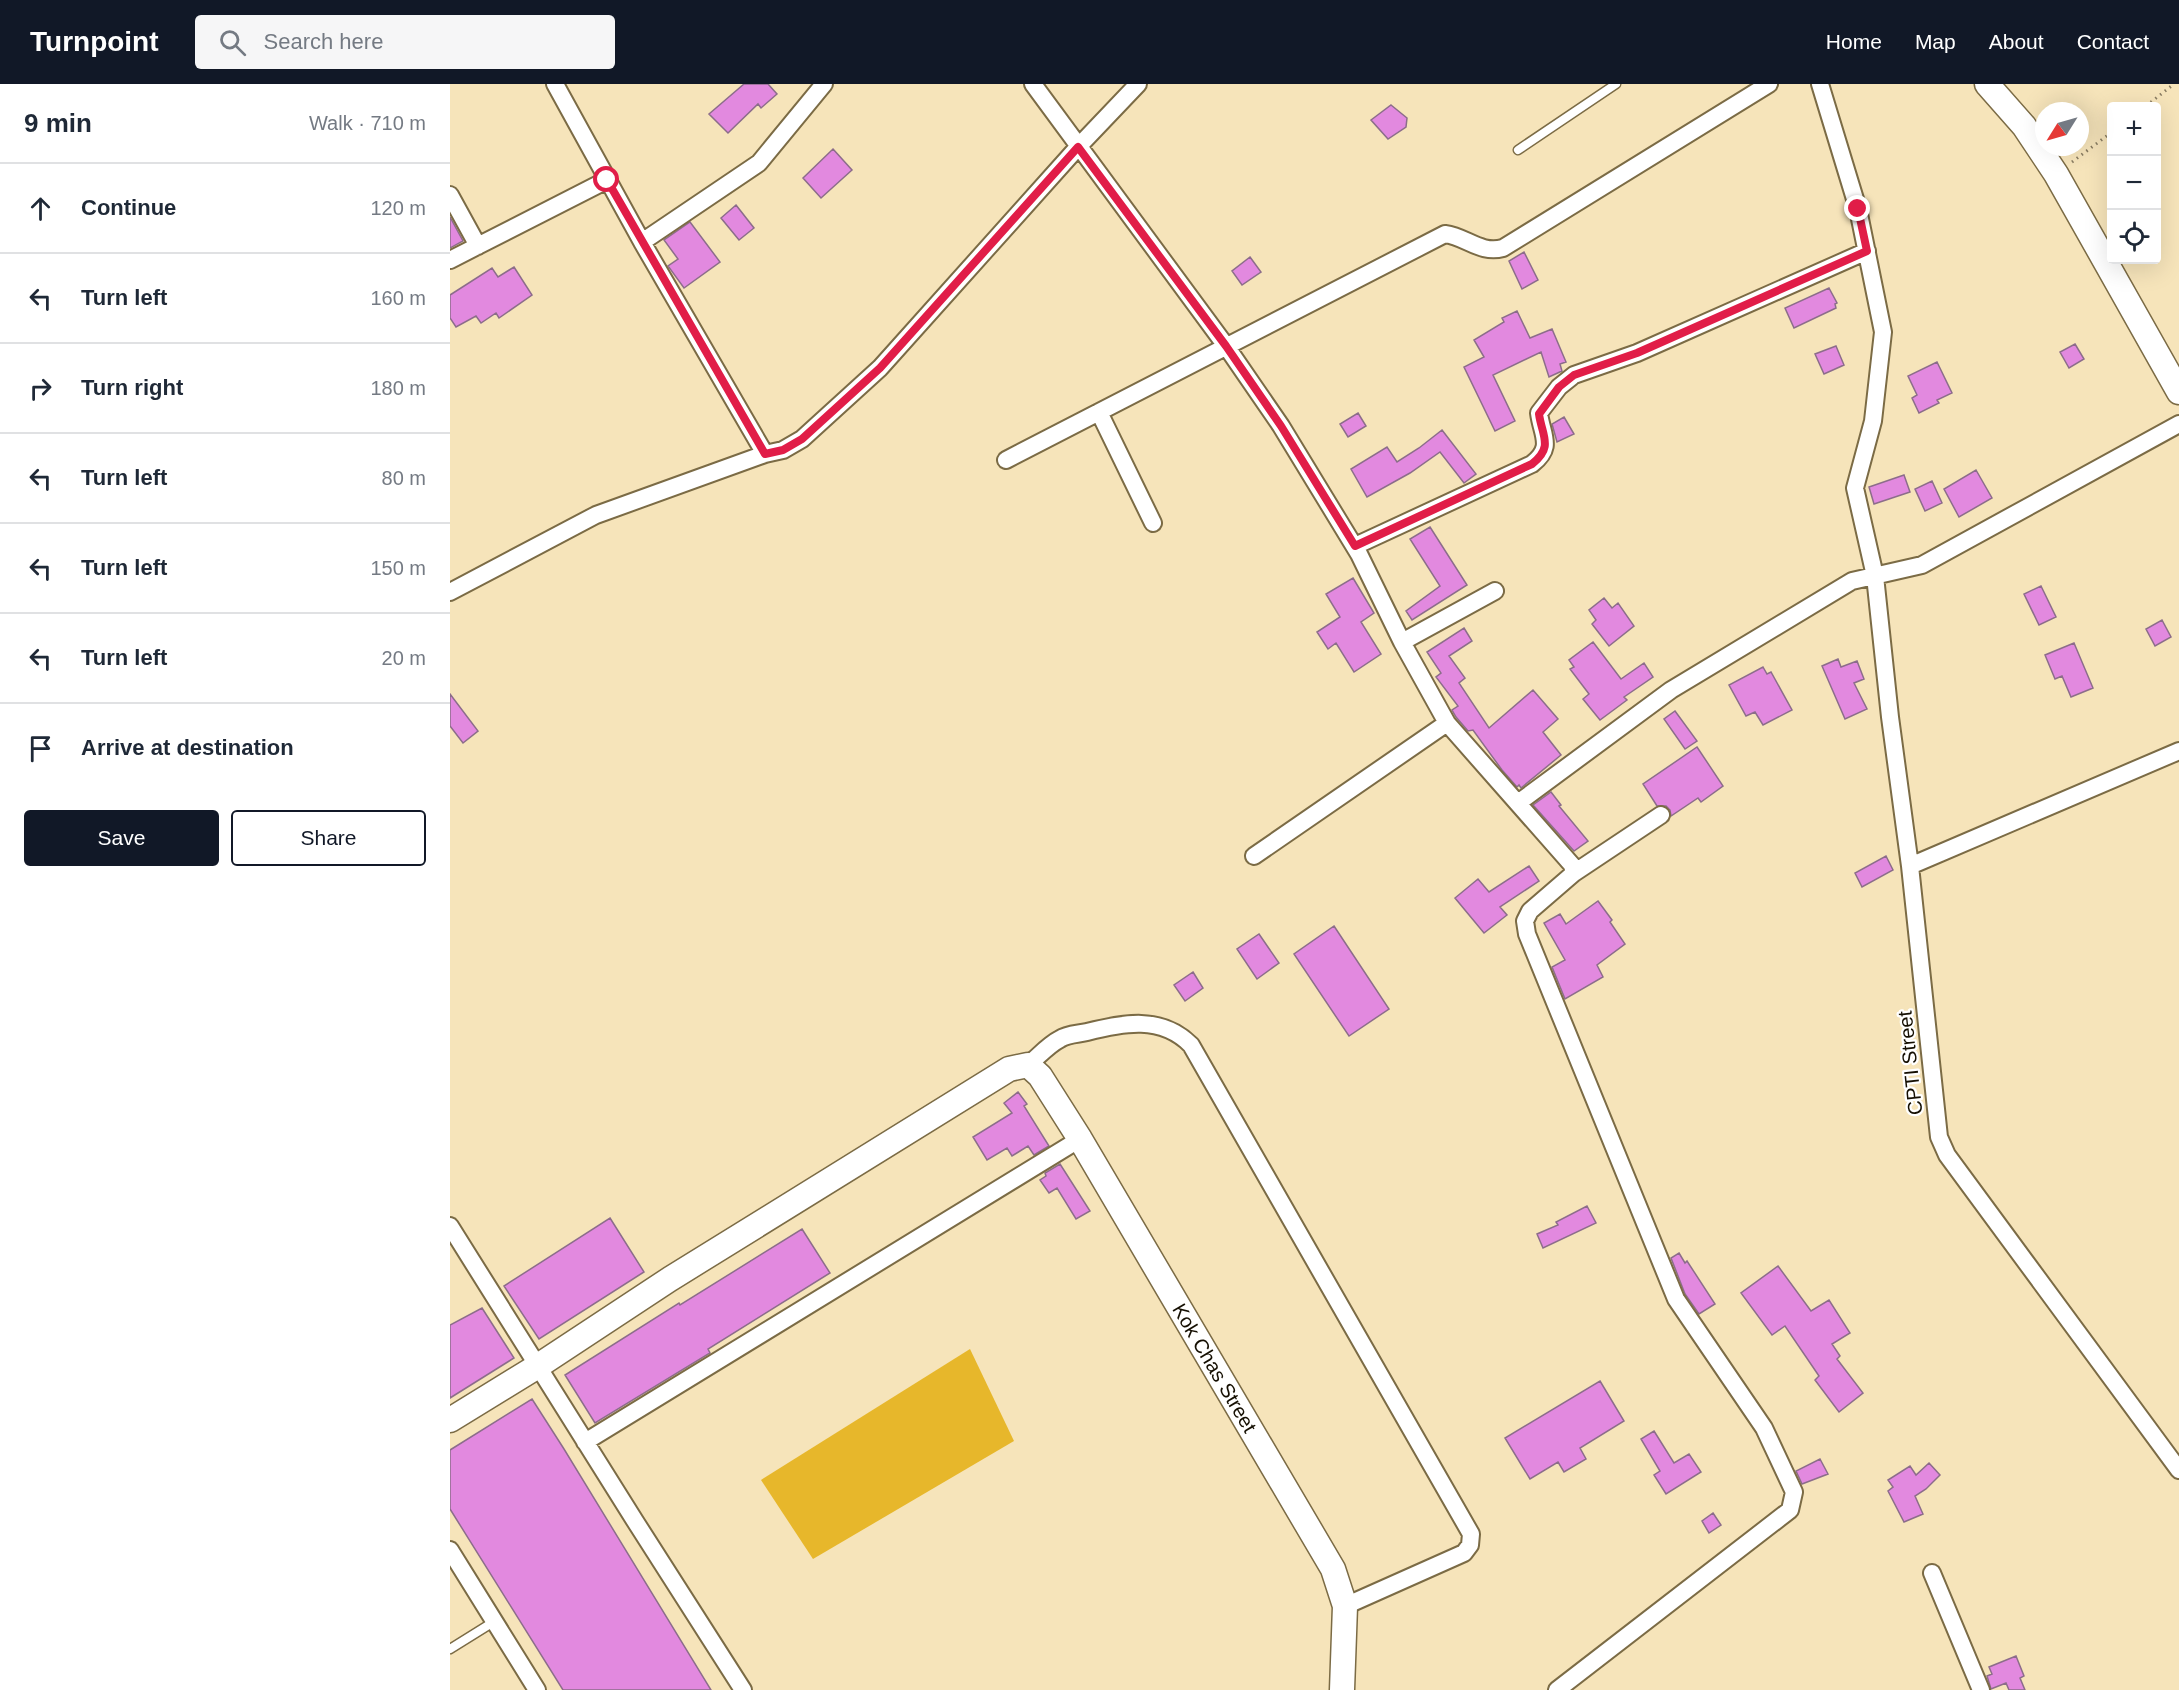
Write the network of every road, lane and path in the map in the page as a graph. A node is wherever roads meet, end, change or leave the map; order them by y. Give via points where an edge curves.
1 (555, 84) edge
2 (824, 84) edge
3 (1033, 84) edge
4 (1138, 84) edge
5 (1616, 84) edge
6 (1768, 84) edge
7 (1820, 84) edge
8 (2174, 84) edge
9 (1996, 88) edge
10 (2151, 102) edge
11 (2107, 136) edge
12 (1078, 147) junction
13 (1518, 150) dead end
14 (2056, 174) junction
15 (607, 180) junction
16 (450, 195) edge
17 (642, 242) junction
18 (478, 246) junction
19 (1867, 251) junction
20 (450, 260) edge
21 (1226, 346) junction
22 (2179, 392) edge
23 (1099, 412) junction
24 (2179, 424) edge
25 (765, 454) junction
26 (1006, 460) dead end
27 (1153, 523) dead end
28 (1355, 546) junction
29 (1875, 576) junction
30 (1495, 591) dead end
31 (450, 592) edge
32 (1402, 642) junction
33 (1448, 723) junction
34 (2179, 751) edge
35 (1518, 803) junction
36 (1661, 815) dead end
37 (1254, 856) dead end
38 (1910, 866) junction
39 (1574, 873) junction
40 (1028, 1065) junction
41 (1080, 1139) junction
42 (450, 1226) edge
43 (538, 1365) junction
44 (450, 1420) edge
45 (585, 1442) junction
46 (2179, 1470) edge
47 (450, 1550) edge
48 (1932, 1573) dead end
49 (1345, 1606) junction
50 (495, 1621) junction
51 (450, 1649) edge
52 (537, 1690) edge
53 (743, 1690) edge
54 (1342, 1690) edge
55 (1557, 1690) edge
56 (1981, 1690) edge

1 - 15 street
2 - 17 street via 759,163
3 - 12 street
4 - 12 street
5 - 13 lane
6 - 21 street via 1503,248 1492,251 1445,234
7 - 19 street, CPTI Street
8 - 10 path
9 - 14 street
11 - 14 path
12 - 21 street
12 - 25 street via 880,368 802,439 783,450
14 - 22 street
15 - 17 street
15 - 18 street
16 - 18 street
17 - 25 street
18 - 20 street
19 - 28 street via 1637,353 1574,375 1559,387 1539,414 1545,435 1541,457
19 - 29 street, CPTI Street via 1882,332 1873,421 1855,488
21 - 23 street
21 - 28 street
23 - 26 street
23 - 27 street
24 - 29 street via 1922,566
25 - 31 street via 596,515
28 - 32 street
29 - 35 street via 1852,581 1671,690
29 - 38 street, CPTI Street
30 - 32 street
32 - 33 street
33 - 35 street
33 - 37 street
34 - 38 street
35 - 39 street via 1569,861
36 - 39 street
38 - 46 street, CPTI Street via 1942,1148
39 - 55 street via 1530,911 1525,921 1527,934 1676,1299 1764,1428 1794,1492 1790,1510
40 - 41 street, Kok Chas Street via 1040,1076
40 - 43 street via 999,1075
40 - 49 street via 1061,1038 1113,1025 1148,1023 1164,1027 1191,1045 1471,1534 1464,1553
41 - 45 street
41 - 49 street, Kok Chas Street via 1333,1569
42 - 43 street
43 - 44 street
43 - 45 street
45 - 53 street
47 - 50 street
48 - 56 street
49 - 54 street, Kok Chas Street
50 - 51 lane
50 - 52 street

